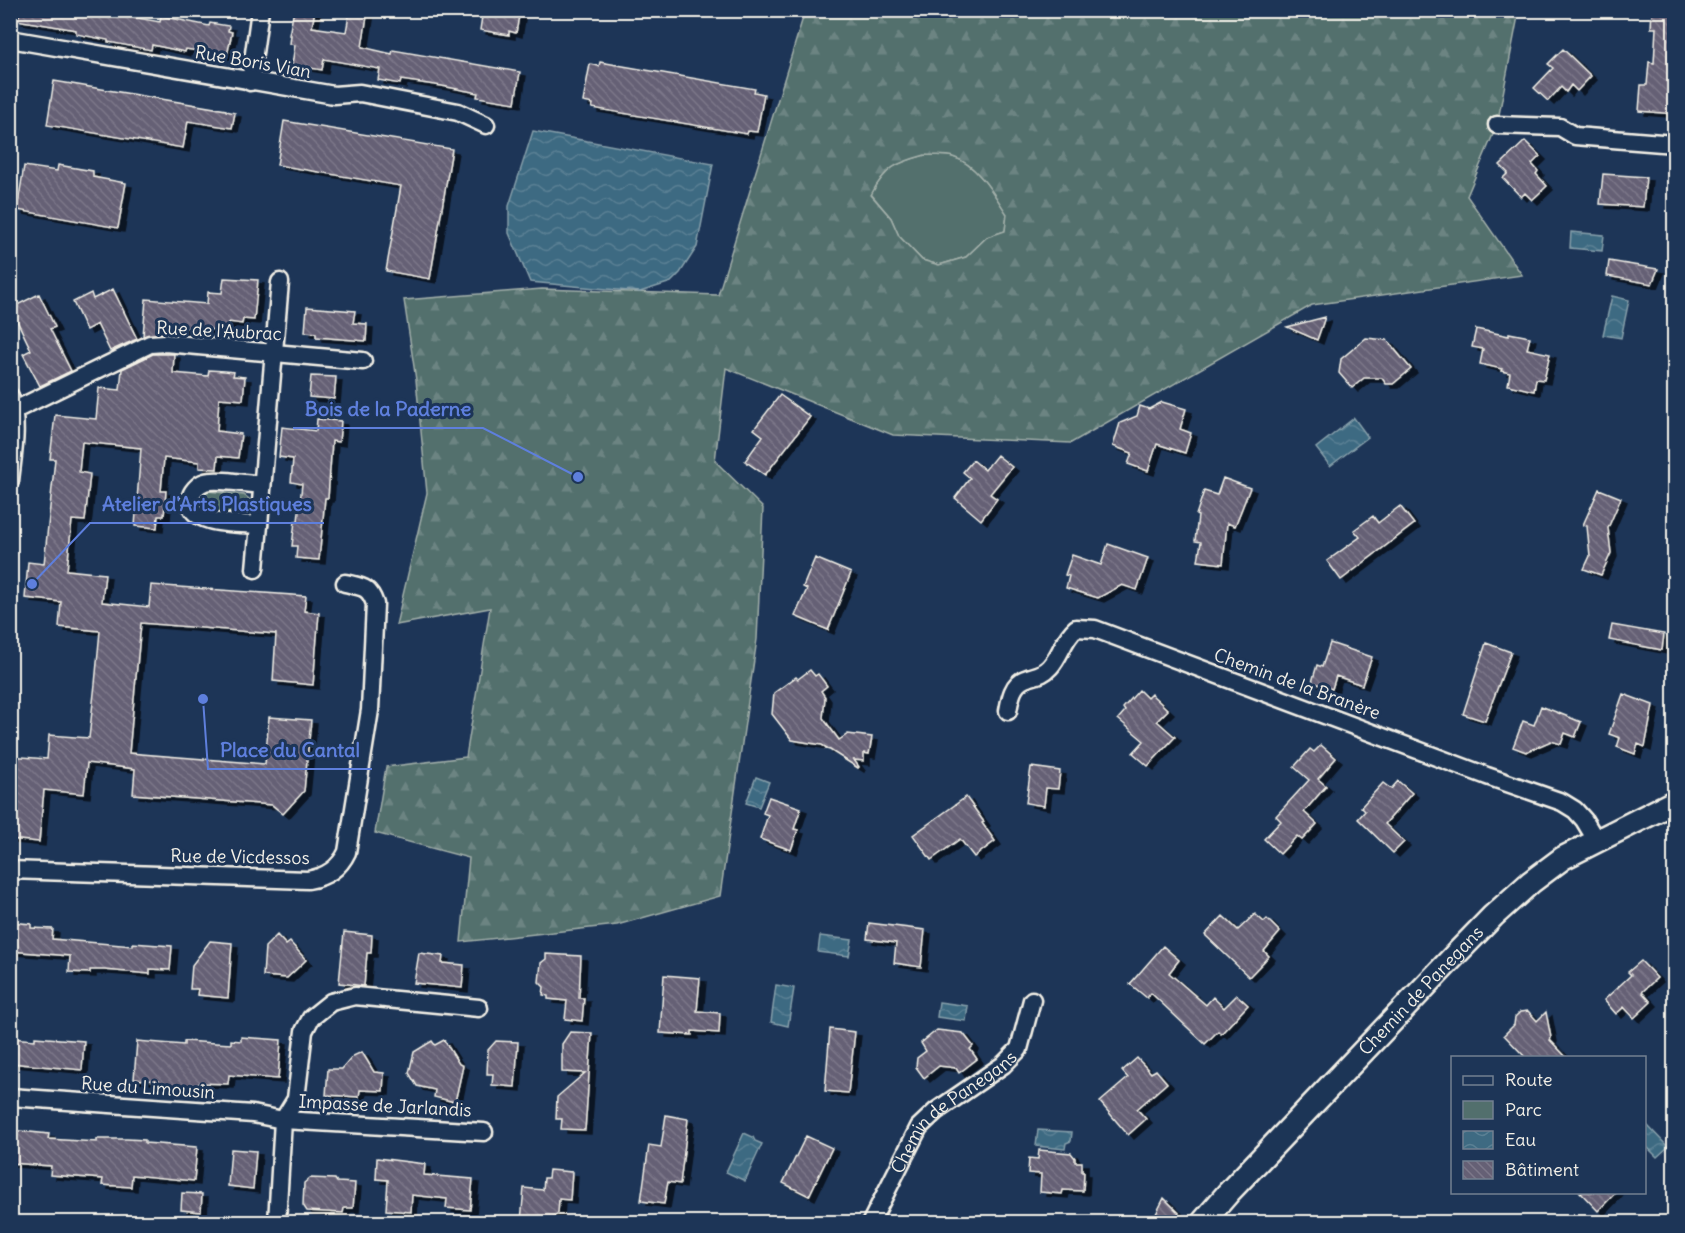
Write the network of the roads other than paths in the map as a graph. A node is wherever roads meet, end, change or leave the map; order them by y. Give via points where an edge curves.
1 (260, 10) edge
2 (10, 39) edge
3 (250, 82) junction
4 (486, 125) dead end
5 (1497, 125) dead end
6 (1674, 144) edge
7 (280, 282) dead end
8 (274, 353) junction
9 (363, 361) dead end
10 (13, 403) edge
11 (10, 481) edge
12 (262, 485) junction
13 (259, 525) junction
14 (255, 569) dead end
15 (345, 583) dead end
16 (1008, 711) dead end
17 (1674, 802) edge
18 (1596, 840) junction
19 (10, 870) edge
20 (1032, 1000) dead end
21 (479, 1008) dead end
22 (10, 1097) edge
23 (283, 1120) junction
24 (484, 1132) dead end
25 (277, 1222) edge
26 (871, 1222) edge
27 (1203, 1222) edge

1 - 3 street
2 - 3 street, Rue Boris Vian
3 - 4 street, Rue Boris Vian via 334,95 360,93 458,112
5 - 6 street via 1560,127 1575,136
7 - 8 street
8 - 9 street, Rue de l'Aubrac
8 - 10 street, Rue de l'Aubrac via 150,344
8 - 12 street
10 - 11 street
12 - 13 street
12 - 13 street via 204,482 194,489 190,499 199,517
13 - 14 street
15 - 19 street, Rue de Vicdessos via 364,587 375,604 370,710 347,852 334,870 308,880
16 - 18 street, Chemin de la Branère via 1017,685 1043,674 1069,634 1076,628 1095,629 1562,802 1584,820
17 - 18 street, Chemin de Panegans
18 - 27 street, Chemin de Panegans via 1545,871 1493,916
20 - 26 street, Chemin de Panegans via 1019,1049 918,1127
21 - 23 street via 355,996 331,1002 317,1012 304,1031 296,1099
22 - 23 street, Rue du Limousin via 254,1114
23 - 24 street, Impasse de Jarlandis
23 - 25 street

